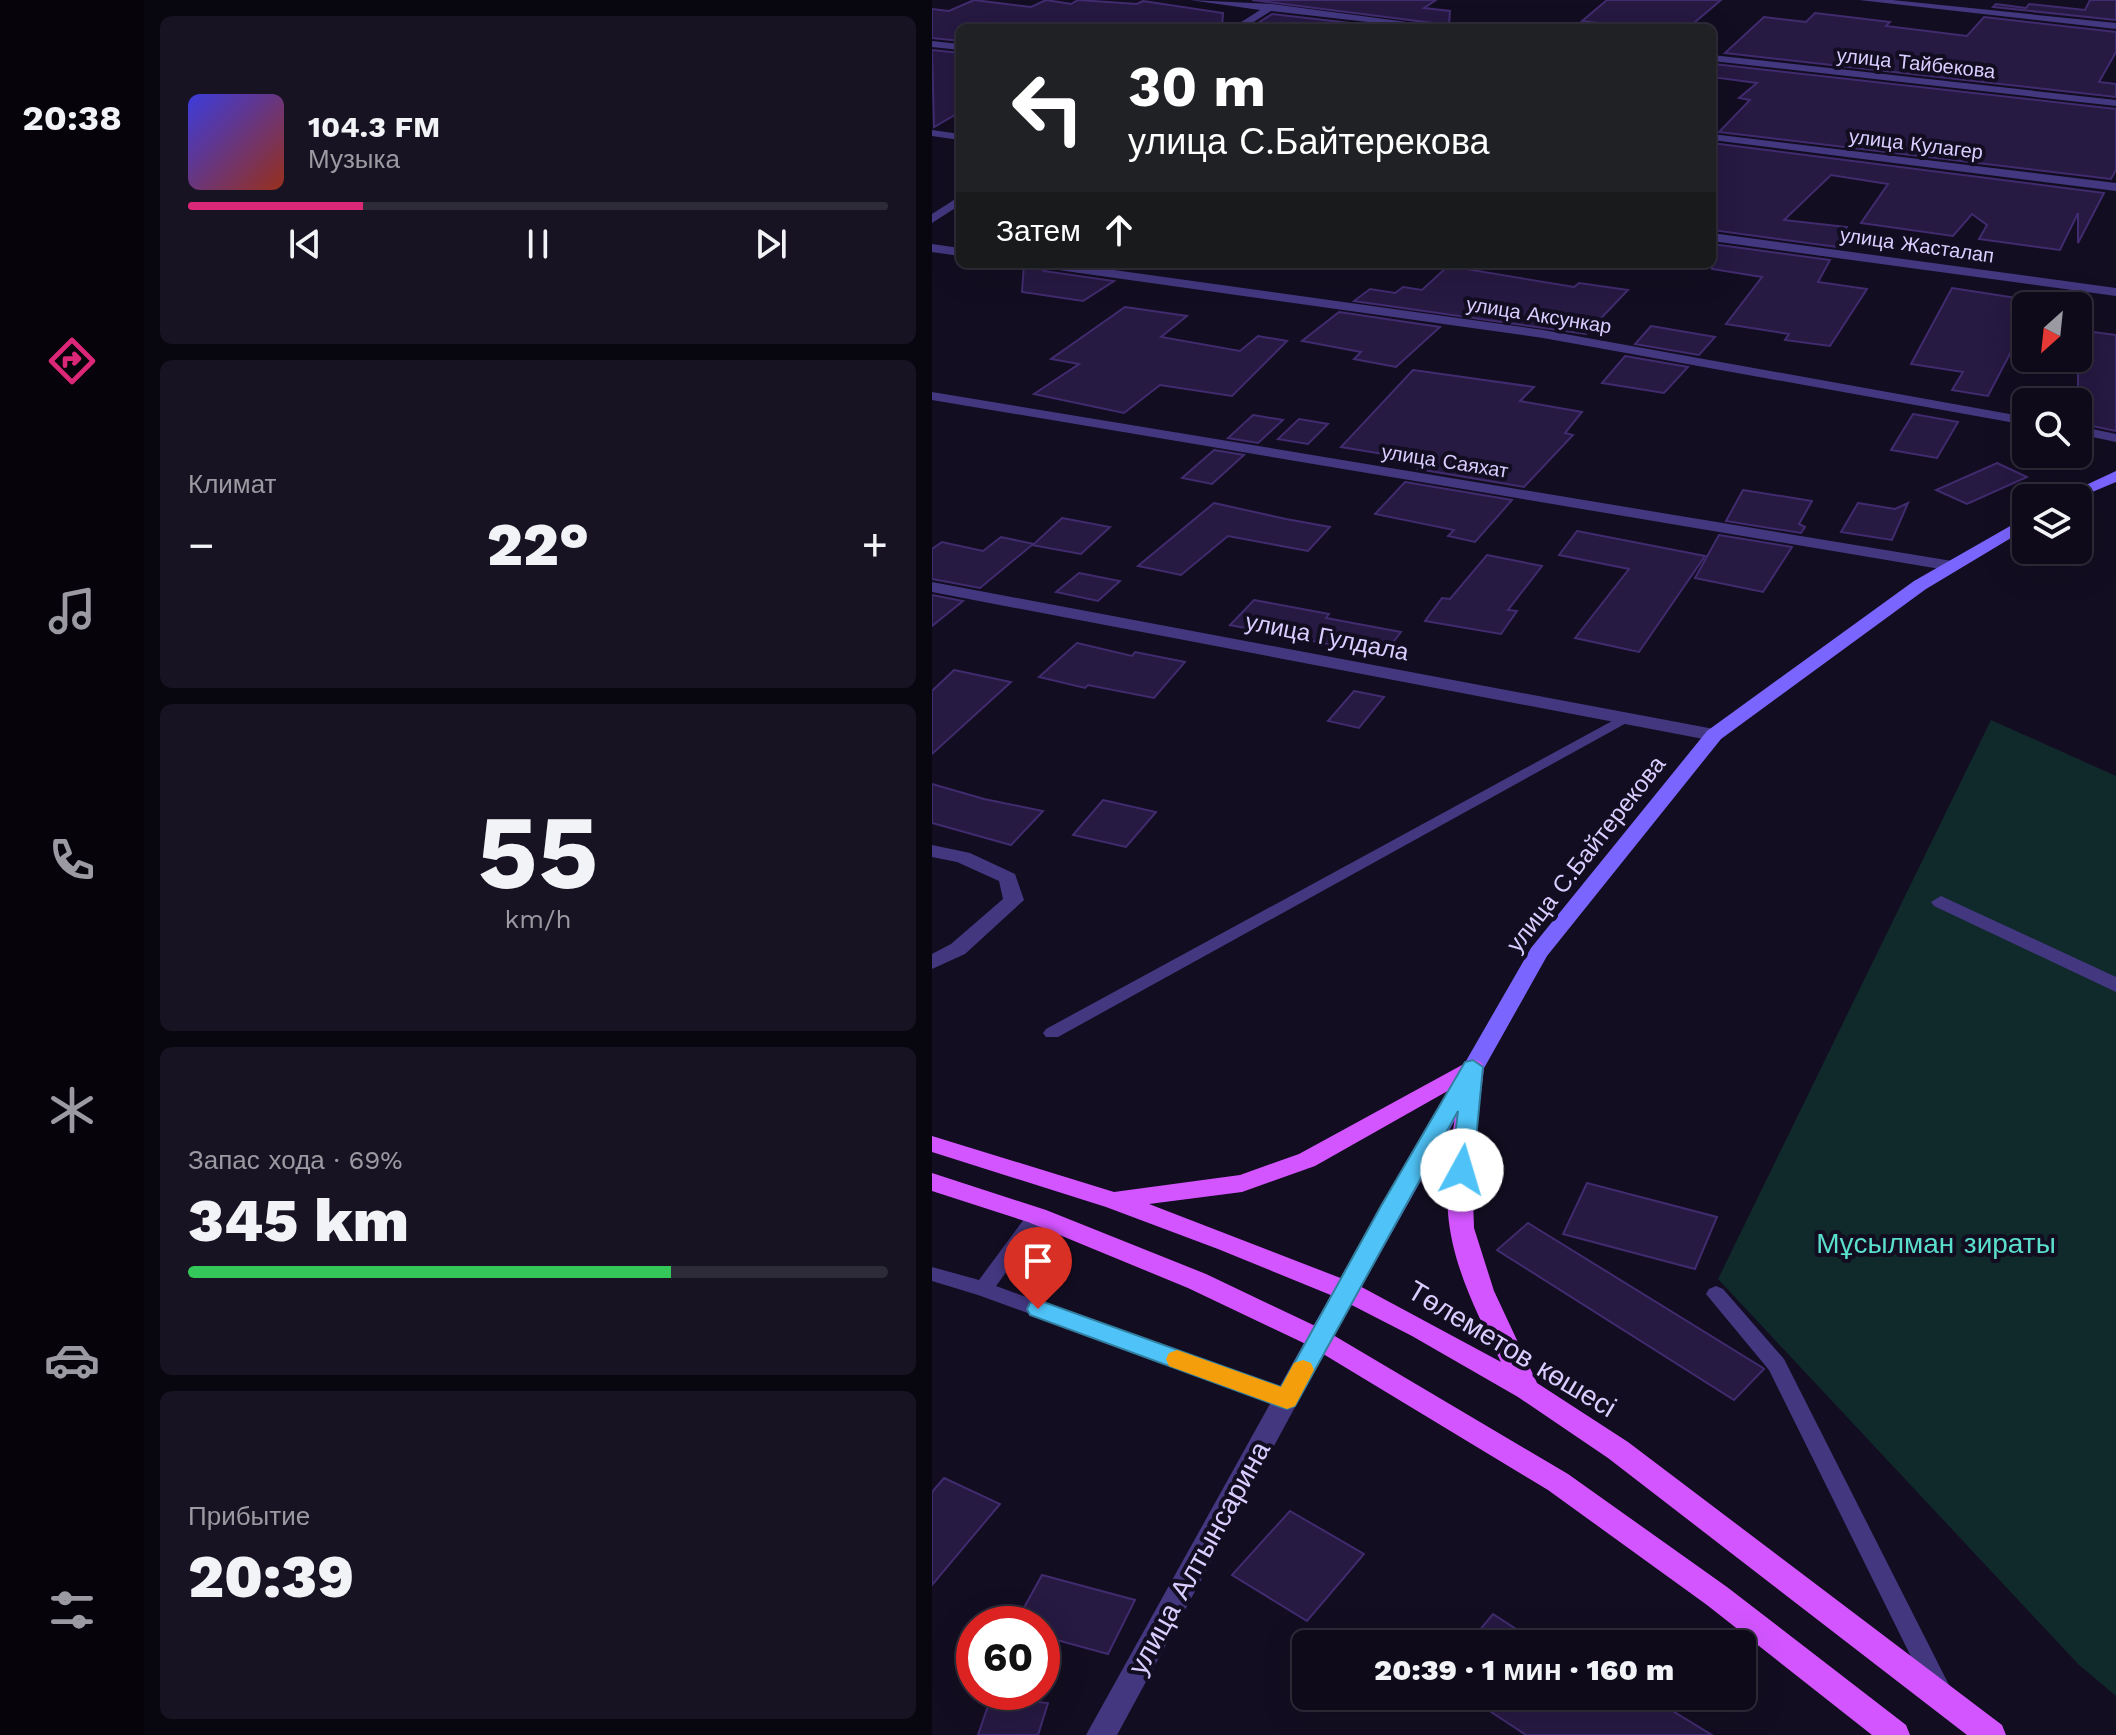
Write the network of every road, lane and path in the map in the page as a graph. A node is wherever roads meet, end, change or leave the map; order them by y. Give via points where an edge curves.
1 (1195, 0) edge
2 (1283, 0) edge
3 (1864, 0) edge
4 (1270, 8) junction
5 (1244, 24) edge
6 (1412, 24) edge
7 (2116, 26) edge
8 (932, 44) edge
9 (956, 47) edge
10 (1716, 58) edge
11 (2116, 103) edge
12 (932, 133) edge
13 (956, 136) edge
14 (1716, 137) edge
15 (2116, 187) edge
16 (956, 203) edge
17 (932, 219) edge
18 (1716, 238) edge
19 (932, 248) edge
20 (956, 251) edge
21 (1073, 268) edge
22 (2116, 292) edge
23 (932, 396) edge
24 (2012, 418) edge
25 (2092, 433) edge
26 (2116, 438) edge
27 (2116, 476) edge
28 (2092, 487) edge
29 (2012, 530) edge
30 (1952, 566) junction
31 (932, 587) edge
32 (1625, 718) junction
33 (1714, 735) junction
34 (932, 851) edge
35 (1941, 902) dead end
36 (932, 962) edge
37 (2116, 985) edge
38 (1052, 1033) dead end
39 (1473, 1067) junction
40 (932, 1144) edge
41 (932, 1182) edge
42 (1114, 1201) junction
43 (1037, 1216) junction
44 (932, 1274) edge
45 (983, 1289) junction
46 (1347, 1291) junction
47 (1716, 1294) dead end
48 (1319, 1339) junction
49 (1527, 1390) junction
50 (1287, 1399) junction
51 (1943, 1698) junction
52 (1101, 1735) edge
53 (1895, 1735) edge
54 (1991, 1735) edge

1 - 4 street
2 - 4 street
3 - 7 street
4 - 5 street
4 - 6 street
8 - 9 street
10 - 11 street, улица Тайбекова
12 - 13 street
14 - 15 street, улица Кулагер
16 - 17 street
18 - 22 street, улица Жасталап
19 - 20 street
21 - 24 street, улица Аксункар via 1543,334
23 - 30 street, улица Саяхат
25 - 26 street
27 - 28 main road
29 - 30 main road, улица С.Байтерекова
30 - 33 main road, улица С.Байтерекова
31 - 32 street, улица Гулдала
32 - 33 street, улица Гулдала
32 - 38 lane
33 - 39 main road, улица С.Байтерекова via 1538,953
34 - 36 street via 963,857 1008,878 1014,900 958,949
35 - 37 street
39 - 42 main road via 1307,1160 1242,1183
39 - 46 main road, улица С.Байтерекова
39 - 49 main road via 1462,1226 1482,1298
40 - 42 main road, Төлеметов көшесі
41 - 43 main road
42 - 46 main road, Төлеметов көшесі
43 - 45 lane
43 - 48 main road via 1197,1281
44 - 45 lane
45 - 50 lane
46 - 48 main road, улица С.Байтерекова
46 - 49 main road, Төлеметов көшесі
47 - 51 lane via 1777,1365
48 - 50 street, улица Алтынсарина
48 - 53 main road via 1558,1482 1717,1596
49 - 51 main road, Төлеметов көшесі via 1618,1450
50 - 52 street, улица Алтынсарина
51 - 54 main road, Төлеметов көшесі

